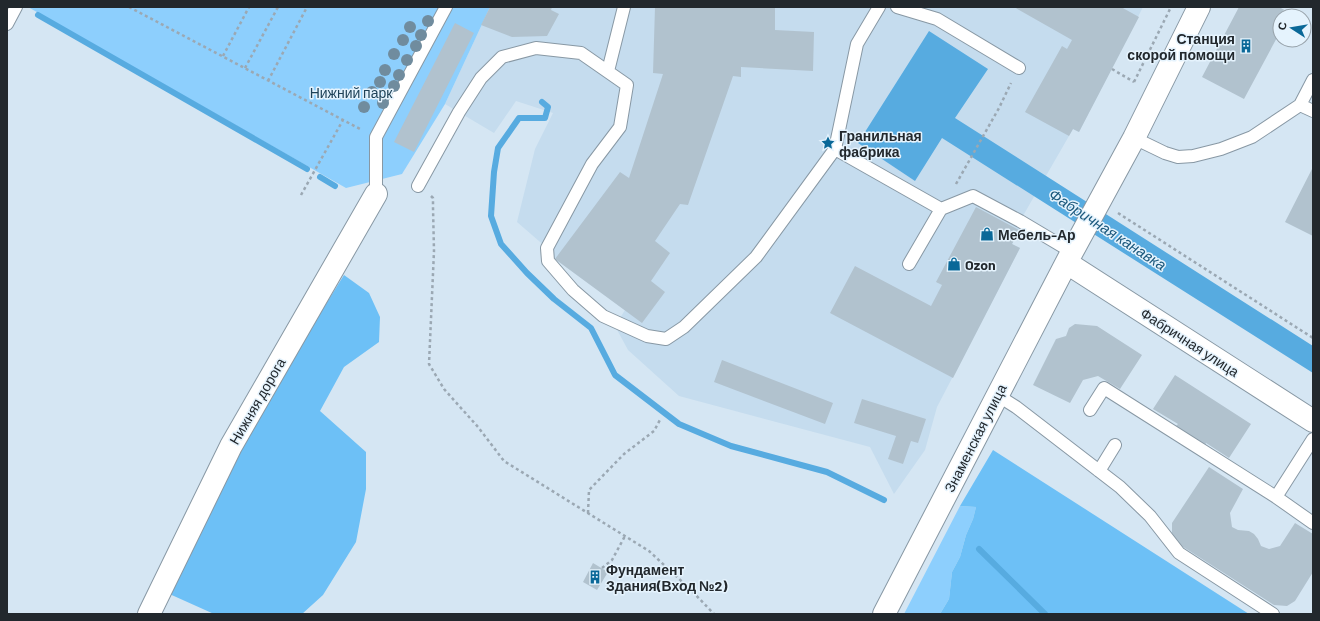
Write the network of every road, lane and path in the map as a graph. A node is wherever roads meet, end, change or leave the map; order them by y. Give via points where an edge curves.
1 (16, 7) edge
2 (129, 7) edge
3 (249, 7) edge
4 (278, 7) edge
5 (307, 7) edge
6 (446, 7) edge
7 (624, 7) edge
8 (879, 7) edge
9 (897, 7) edge
10 (1171, 7) edge
11 (1199, 7) edge
12 (134, 8) edge
13 (7, 24) edge
14 (223, 56) junction
15 (245, 68) junction
16 (1019, 68) joint
17 (1112, 69) dead end
18 (608, 72) junction
19 (268, 80) junction
20 (1313, 80) edge
21 (1300, 106) junction
22 (1313, 111) edge
23 (343, 120) junction
24 (376, 137) junction
25 (1134, 138) junction
26 (835, 149) junction
27 (418, 186) joint
28 (956, 186) dead end
29 (1105, 192) junction
30 (376, 194) joint
31 (301, 195) dead end
32 (941, 209) junction
33 (1072, 252) junction
34 (909, 264) dead end
35 (1313, 338) edge
36 (997, 395) junction
37 (1090, 410) dead end
38 (661, 418) dead end
39 (1313, 421) edge
40 (1313, 439) edge
41 (1115, 445) dead end
42 (1099, 471) junction
43 (1276, 497) junction
44 (588, 514) junction
45 (1313, 523) edge
46 (625, 536) junction
47 (602, 568) dead end
48 (149, 614) edge
49 (714, 614) edge
50 (884, 614) edge
51 (1273, 614) edge

1 - 13 lane
2 - 12 path
3 - 14 path
4 - 15 path
5 - 19 path
6 - 24 lane
7 - 18 lane
8 - 26 lane via 857,44
9 - 16 lane via 937,19
10 - 17 path via 1134,82
11 - 25 street, Знаменская улица
12 - 14 path
14 - 15 path
15 - 19 path
16 - 28 path
18 - 26 lane via 627,85 620,127 592,164 547,248 548,261 573,290 603,316 647,336 666,339 684,327 756,257
18 - 27 lane via 581,53 536,48 502,57 481,78
19 - 23 path
20 - 21 lane
21 - 22 lane
21 - 25 lane via 1252,137 1193,156 1178,157 1165,154
23 - 24 path
23 - 31 path
24 - 30 lane
25 - 29 street, Знаменская улица
26 - 32 lane
27 - 44 path via 427,190 433,198 434,251 429,364 444,389 504,461
29 - 33 street, Знаменская улица
29 - 35 path
30 - 48 street, Нижняя дорога via 231,446
32 - 33 lane via 973,196
32 - 34 lane
33 - 36 street, Знаменская улица
33 - 39 street, Фабричная улица
36 - 42 lane
36 - 50 street, Знаменская улица
37 - 43 lane via 1104,388
38 - 44 path via 654,431 624,454 589,490
40 - 43 lane
41 - 42 lane
42 - 51 lane via 1150,516 1179,553
43 - 45 lane
44 - 46 path
46 - 47 path via 612,560
46 - 49 path via 650,551

